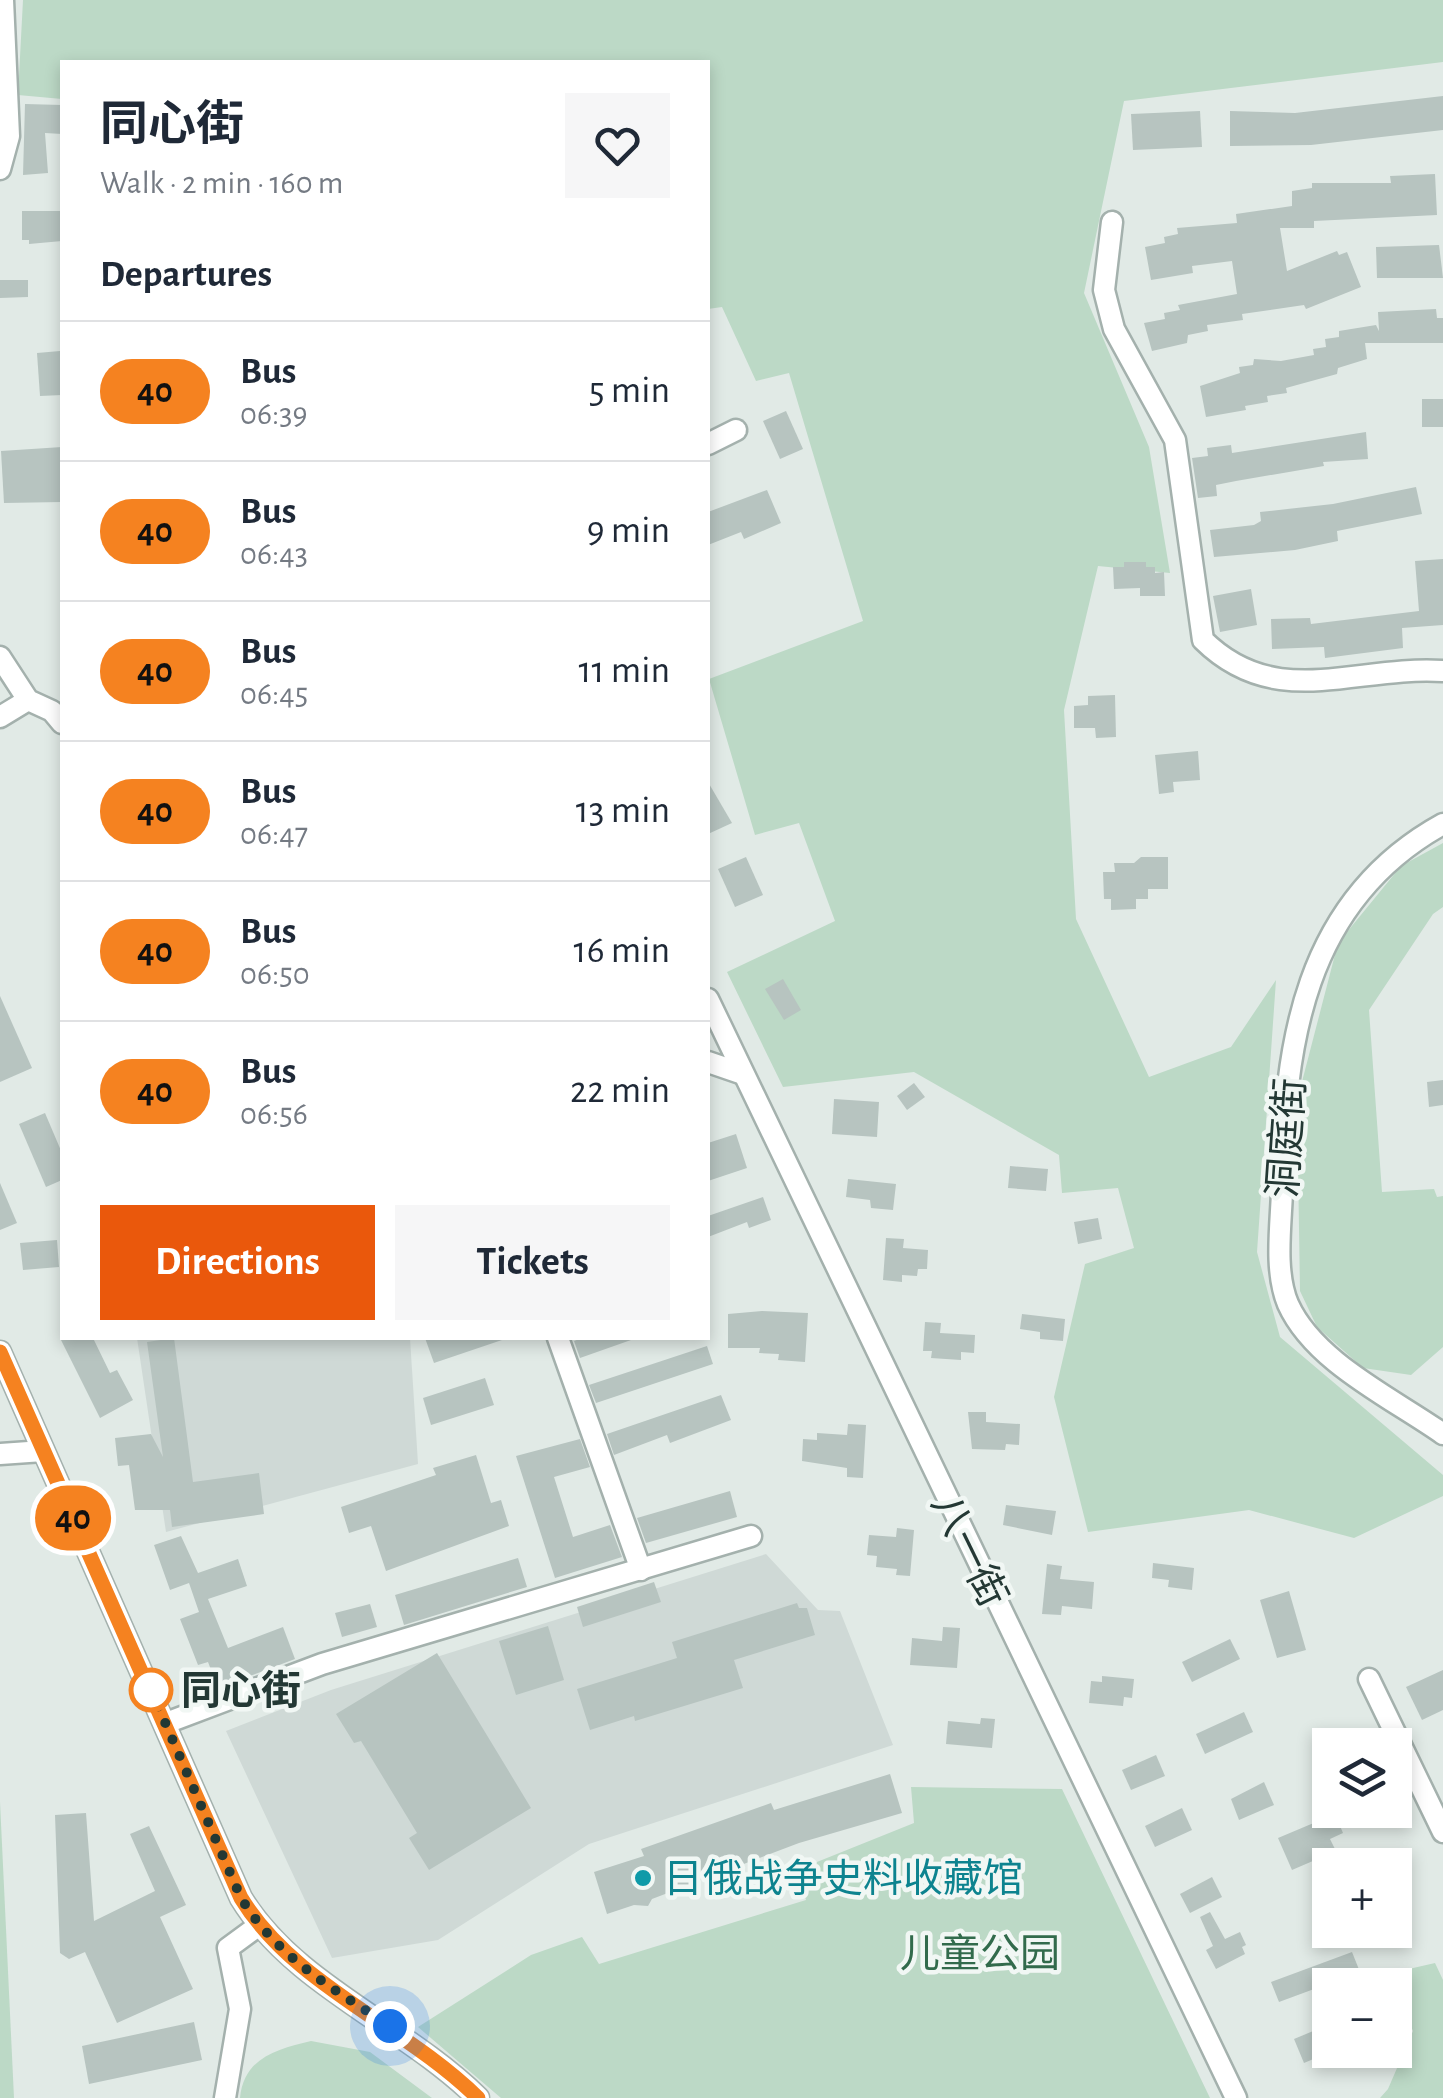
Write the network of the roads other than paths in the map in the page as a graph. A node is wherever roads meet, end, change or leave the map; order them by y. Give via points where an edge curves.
1 (3, 0) edge
2 (0, 168) edge
3 (1112, 222) dead end
4 (736, 430) dead end
5 (710, 443) edge
6 (0, 656) edge
7 (1443, 670) edge
8 (28, 700) junction
9 (59, 714) edge
10 (0, 717) edge
11 (1443, 824) edge
12 (710, 1004) edge
13 (710, 1063) edge
14 (743, 1074) junction
15 (559, 1340) edge
16 (0, 1352) edge
17 (1443, 1434) edge
18 (43, 1452) junction
19 (0, 1454) edge
20 (751, 1536) dead end
21 (642, 1570) junction
22 (1369, 1679) dead end
23 (166, 1724) junction
24 (1443, 1832) edge
25 (258, 1926) junction
26 (225, 2098) edge
27 (478, 2098) edge
28 (1236, 2098) edge

1 - 2 street via 9,136
3 - 7 street via 1104,290 1114,329 1176,440 1203,640 1227,664 1299,681
4 - 5 street
6 - 8 street
8 - 9 street
8 - 10 street
11 - 17 street, 洞庭街 via 1406,845 1362,887 1328,934 1283,1103 1280,1257 1286,1300 1306,1334
12 - 14 street, 八一街
13 - 14 street
14 - 28 street, 八一街
15 - 21 street
16 - 18 street
18 - 19 street
18 - 23 street
20 - 21 street
21 - 23 street via 322,1664
22 - 24 street
23 - 25 street
25 - 26 street via 228,1948 240,2009
25 - 27 street

